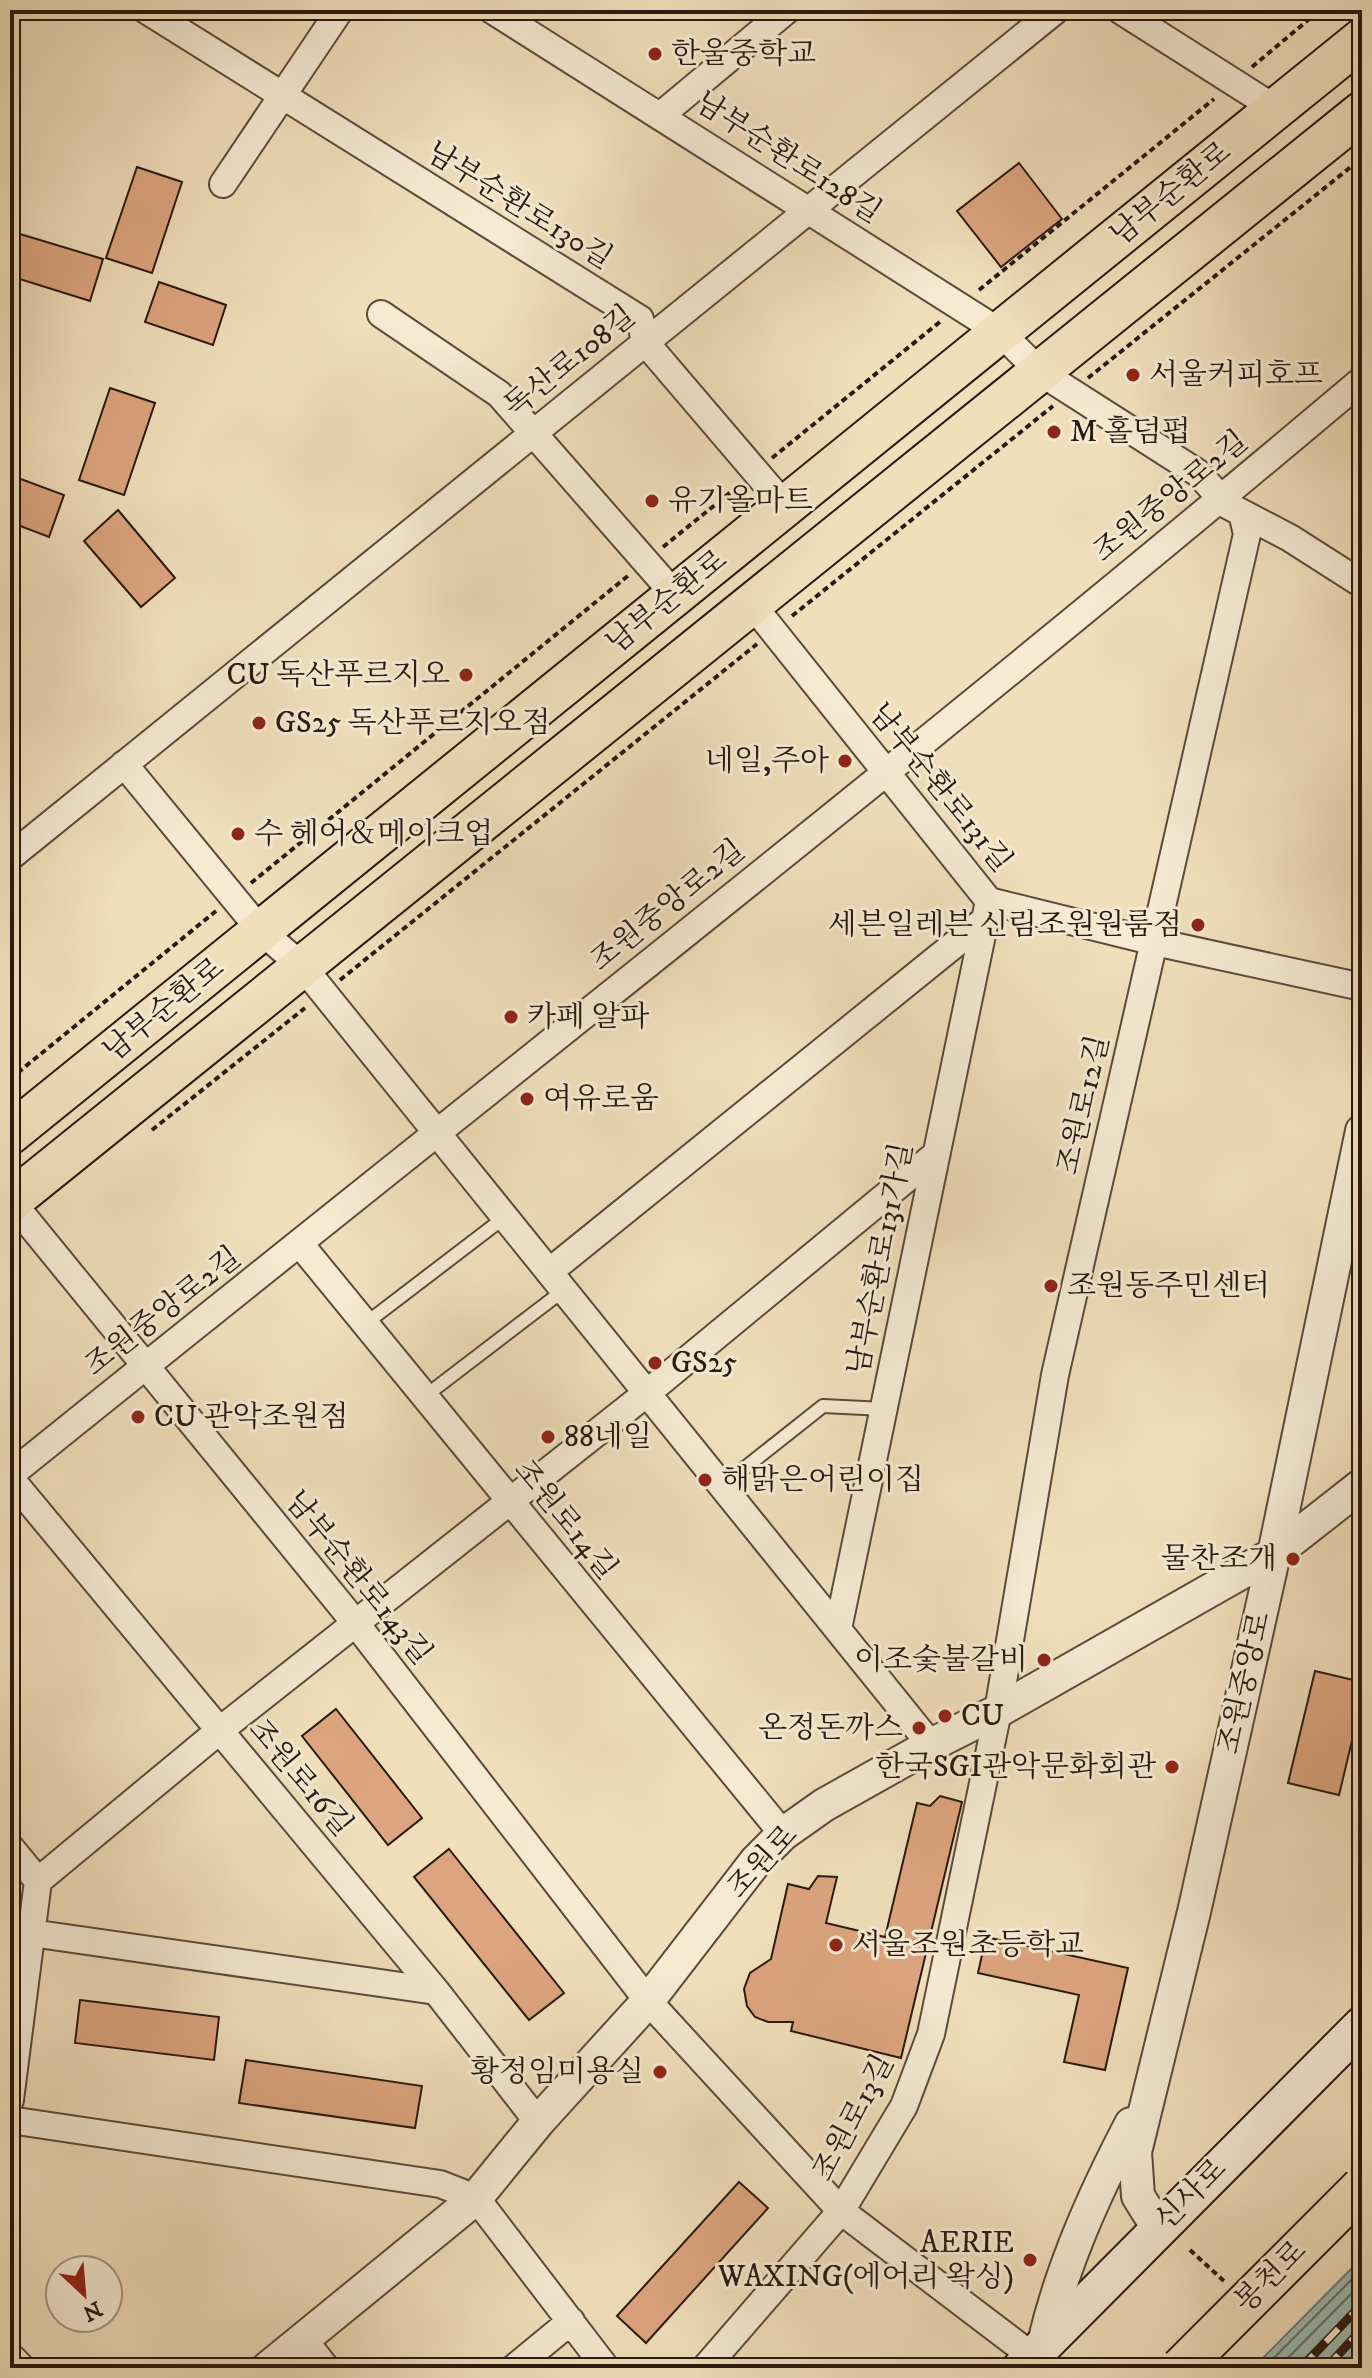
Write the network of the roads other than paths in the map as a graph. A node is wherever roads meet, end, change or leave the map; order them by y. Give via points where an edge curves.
1 (146, 10) edge
2 (340, 10) edge
3 (492, 10) edge
4 (787, 10) edge
5 (1056, 10) edge
6 (1120, 10) edge
7 (1362, 39) edge
8 (282, 98) junction
9 (1276, 109) junction
10 (1362, 112) edge
11 (661, 115) junction
12 (223, 184) dead end
13 (809, 210) junction
14 (381, 314) dead end
15 (1000, 332) junction
16 (645, 342) junction
17 (1362, 380) edge
18 (1055, 382) junction
19 (536, 431) junction
20 (1222, 499) junction
21 (785, 506) junction
22 (1243, 517) junction
23 (1362, 584) edge
24 (675, 595) junction
25 (762, 617) junction
26 (124, 764) junction
27 (884, 771) junction
28 (10, 857) edge
29 (988, 910) junction
30 (261, 931) junction
31 (1155, 942) junction
32 (314, 980) junction
33 (1362, 987) edge
34 (1362, 1131) edge
35 (10, 1134) edge
36 (439, 1135) junction
37 (934, 1156) junction
38 (10, 1201) edge
39 (505, 1217) junction
40 (300, 1244) junction
41 (557, 1281) junction
42 (365, 1324) junction
43 (145, 1366) junction
44 (647, 1393) junction
45 (424, 1397) junction
46 (884, 1409) junction
47 (10, 1477) edge
48 (1362, 1485) edge
49 (722, 1486) junction
50 (508, 1502) junction
51 (1274, 1554) junction
52 (357, 1625) junction
53 (838, 1629) junction
54 (998, 1711) junction
55 (219, 1731) junction
56 (931, 1745) junction
57 (783, 1834) junction
58 (10, 1847) edge
59 (38, 1881) junction
60 (22, 1932) edge
61 (436, 1991) junction
62 (648, 2001) junction
63 (1362, 2025) edge
64 (1148, 2092) junction
65 (10, 2100) edge
66 (10, 2120) edge
67 (538, 2122) junction
68 (1362, 2187) edge
69 (476, 2198) junction
70 (841, 2211) junction
71 (1158, 2228) junction
72 (571, 2321) junction
73 (300, 2342) junction
74 (10, 2356) edge
75 (1032, 2357) edge
76 (22, 2368) edge
77 (268, 2368) edge
78 (326, 2368) edge
79 (514, 2368) edge
80 (606, 2368) edge
81 (705, 2368) edge
82 (1181, 2368) edge

1 - 8 street, 남부순환로130길
2 - 8 street
3 - 11 street, 남부순환로128길
4 - 11 street
5 - 13 street, 독산로108길
6 - 9 street
7 - 9 main road, 남부순환로
8 - 12 street
8 - 16 street, 남부순환로130길 via 640,319
9 - 15 main road, 남부순환로
10 - 18 main road, 남부순환로
11 - 13 street, 남부순환로128길
13 - 15 street, 남부순환로128길
13 - 16 street, 독산로108길
14 - 19 street via 499,394
15 - 18 street, 남부순환로128길
15 - 21 main road, 남부순환로
16 - 19 street, 독산로108길
16 - 21 street, 남부순환로130길
17 - 20 street, 조원중앙로2길
18 - 20 street, 남부순환로128길 via 1198,473
18 - 25 main road, 남부순환로
19 - 24 street
19 - 26 street, 독산로108길
20 - 22 street, 남부순환로128길
20 - 27 street, 조원중앙로2길
21 - 24 main road, 남부순환로
22 - 23 street, 남부순환로128길 via 1290,538
22 - 31 street, 조원로12길 via 1247,534
24 - 30 main road, 남부순환로
25 - 27 street, 남부순환로131길
25 - 32 main road, 남부순환로
26 - 28 street, 독산로108길
26 - 30 street
27 - 29 street, 남부순환로131길
27 - 36 street, 조원중앙로2길
29 - 31 street, 남부순환로131길
29 - 37 street, 남부순환로131가길
29 - 41 street
30 - 32 street
30 - 35 main road, 남부순환로
31 - 33 street, 남부순환로131길
31 - 54 street, 조원로12길 via 1055,1375
32 - 36 street
32 - 38 main road, 남부순환로
34 - 51 street, 조원중앙로
36 - 39 street
36 - 40 street, 조원중앙로2길
37 - 44 street
37 - 46 street, 남부순환로131가길
38 - 43 street, 남부순환로143길
39 - 41 street
39 - 42 lane
40 - 42 street, 조원로14길
40 - 43 street, 조원중앙로2길
41 - 44 street
41 - 45 lane
42 - 45 street, 조원로14길
43 - 47 street, 조원중앙로2길
43 - 52 street, 남부순환로143길
44 - 49 street
44 - 50 street
45 - 50 street, 조원로14길
46 - 49 lane via 823,1406
46 - 53 street, 남부순환로131가길
47 - 55 street, 조원로16길
48 - 51 street, 조원로
49 - 53 street
50 - 52 street
50 - 57 street, 조원로14길
51 - 54 street, 조원로
51 - 64 street, 조원중앙로
52 - 55 street
52 - 62 street, 남부순환로143길
53 - 56 street
54 - 56 street, 조원로
54 - 70 street, 조원로13길 via 931,2034 904,2106
55 - 59 street
55 - 61 street, 조원로16길
56 - 57 street, 조원로
57 - 62 street, 조원로 via 756,1861
58 - 59 street
59 - 60 street
60 - 61 street
60 - 65 street
61 - 67 street, 조원로16길
62 - 67 street, 조원로
62 - 70 street, 남부순환로143길
63 - 71 main road, 신사로
64 - 71 street, 조원중앙로 via 1134,2176 1138,2196
64 - 75 street via 1074,2241
66 - 69 street via 440,2184
67 - 69 street, 조원로
68 - 82 main road, 봉천로, bridge
69 - 72 street
69 - 73 street, 조원로
70 - 75 street, 남부순환로143길
70 - 81 street, 조원로13길
71 - 75 main road, 신사로
72 - 79 street
72 - 80 street
73 - 77 street, 조원로
73 - 78 street
74 - 76 street

